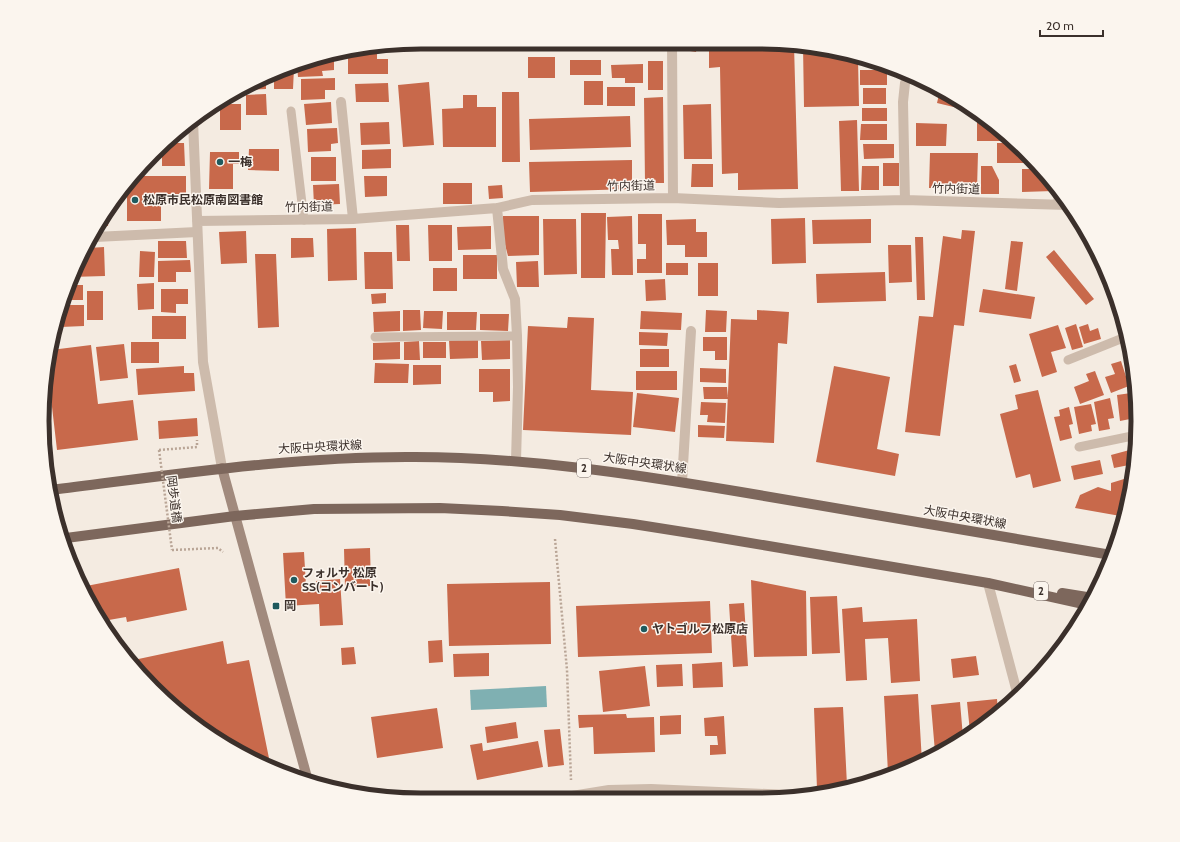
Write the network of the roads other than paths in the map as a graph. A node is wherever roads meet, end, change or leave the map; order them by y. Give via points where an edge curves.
1 (671, 49) edge
2 (906, 79) edge
3 (341, 102) dead end
4 (291, 111) dead end
5 (193, 127) edge
6 (673, 198) junction
7 (905, 200) junction
8 (1061, 204) edge
9 (497, 208) junction
10 (353, 219) junction
11 (304, 220) junction
12 (196, 221) junction
13 (196, 232) junction
14 (98, 237) edge
15 (691, 331) dead end
16 (517, 336) junction
17 (375, 337) dead end
18 (1122, 339) edge
19 (1068, 360) dead end
20 (1130, 436) edge
21 (1079, 447) dead end
22 (516, 461) junction
23 (222, 468) junction
24 (682, 482) junction
25 (55, 489) edge
26 (235, 516) junction
27 (68, 538) edge
28 (1106, 554) edge
29 (988, 583) junction
30 (1087, 597) edge
31 (1082, 605) edge
32 (1016, 689) edge
33 (306, 775) edge
34 (593, 793) edge
35 (743, 793) edge

1 - 6 street
2 - 7 street via 903,102
3 - 10 street
4 - 11 lane
5 - 12 street
6 - 7 street, 竹内街道 via 779,203
6 - 9 street, 竹内街道 via 532,200
7 - 8 street, 竹内街道
9 - 10 street, 竹内街道
9 - 16 street via 503,268 515,299
10 - 11 street, 竹内街道
11 - 12 street, 竹内街道
12 - 13 street
13 - 14 street
13 - 23 street via 203,362
15 - 24 street
16 - 17 lane
16 - 22 street
18 - 19 lane
20 - 21 lane
22 - 23 main road, 大阪中央環状線 / 2 via 416,457 352,458
22 - 24 main road, 大阪中央環状線 / 2
23 - 25 main road, 大阪中央環状線 / 2
23 - 26 street
24 - 28 main road, 大阪中央環状線 / 2
26 - 27 main road, 2
26 - 29 main road, 2 via 314,509 381,507 560,515 709,536
26 - 33 street
29 - 30 main road, 2
29 - 31 main road, 2
29 - 32 street
34 - 35 street via 651,789

